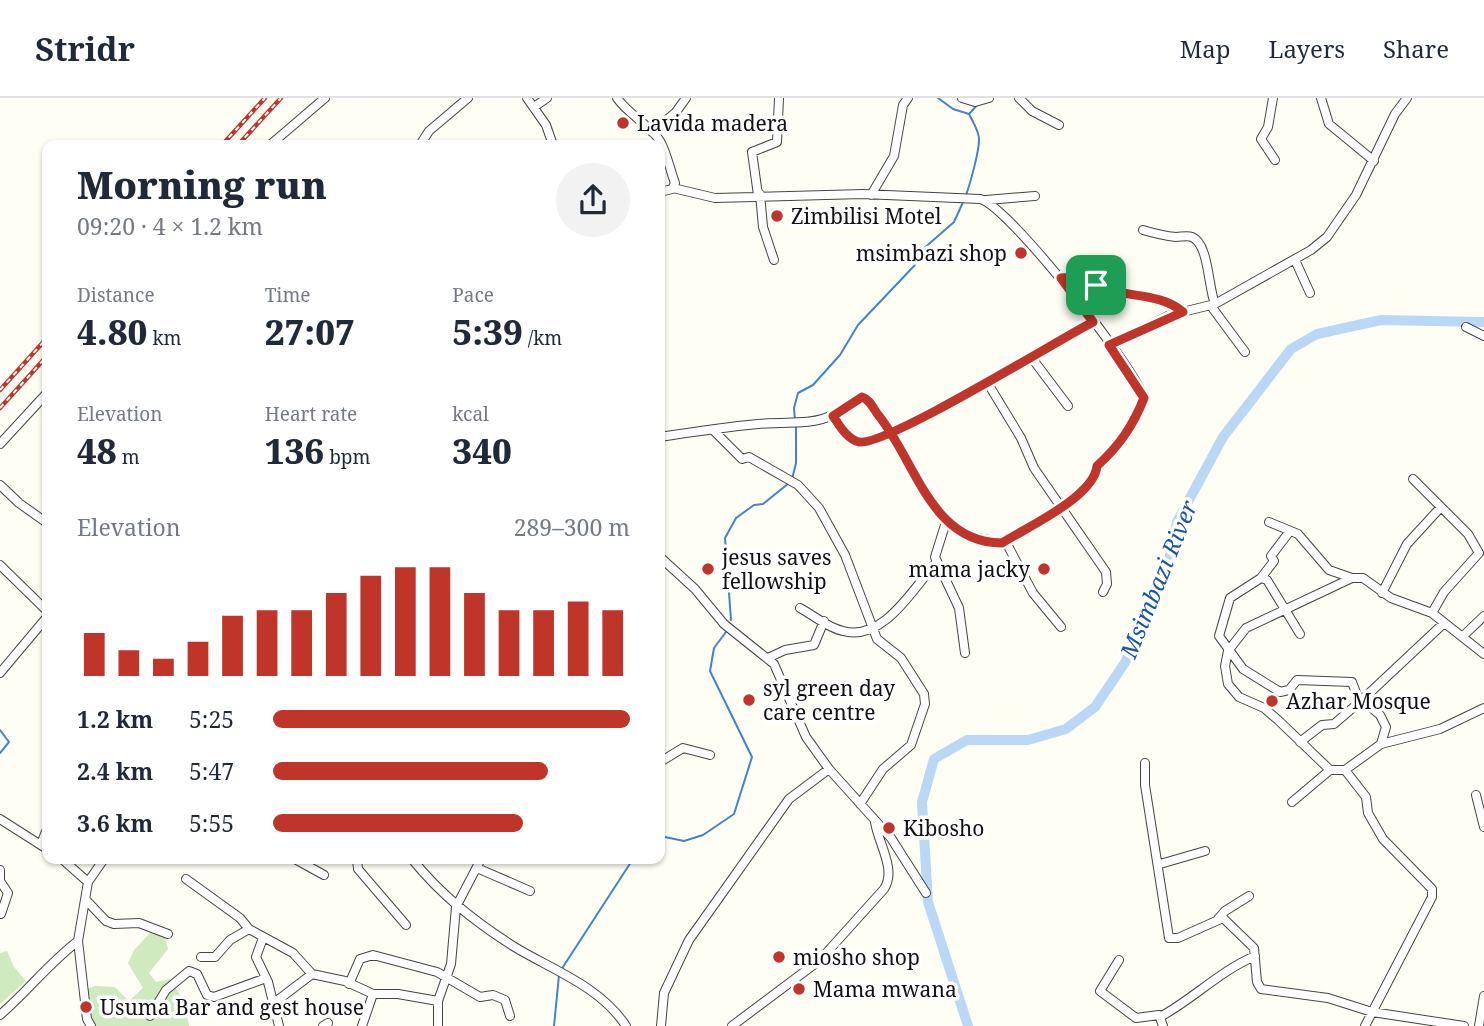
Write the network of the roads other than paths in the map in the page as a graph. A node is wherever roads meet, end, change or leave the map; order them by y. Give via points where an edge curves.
1 (326, 98) edge
2 (468, 98) edge
3 (527, 98) edge
4 (547, 98) edge
5 (617, 98) edge
6 (686, 98) edge
7 (779, 98) edge
8 (908, 98) edge
9 (962, 98) edge
10 (989, 98) edge
11 (1019, 98) edge
12 (1273, 98) edge
13 (1321, 98) edge
14 (1407, 98) edge
15 (534, 107) junction
16 (1059, 125) dead end
17 (652, 132) junction
18 (276, 140) edge
19 (423, 140) edge
20 (551, 140) edge
21 (658, 140) edge
22 (665, 154) edge
23 (1276, 160) dead end
24 (1374, 160) junction
25 (673, 188) junction
26 (665, 190) edge
27 (759, 195) junction
28 (871, 195) junction
29 (1035, 196) dead end
30 (986, 200) junction
31 (1143, 229) dead end
32 (774, 260) dead end
33 (1295, 260) junction
34 (1061, 278) junction
35 (1310, 293) dead end
36 (1213, 305) junction
37 (1183, 312) junction
38 (1093, 322) junction
39 (1466, 327) dead end
40 (1484, 336) edge
41 (1109, 345) junction
42 (1245, 352) dead end
43 (1031, 357) junction
44 (987, 382) junction
45 (42, 398) edge
46 (1068, 406) dead end
47 (833, 416) junction
48 (714, 431) junction
49 (891, 431) junction
50 (665, 436) edge
51 (0, 444) edge
52 (1413, 479) dead end
53 (0, 485) edge
54 (1063, 506) junction
55 (1440, 508) junction
56 (42, 519) edge
57 (946, 522) junction
58 (1269, 522) dead end
59 (1290, 531) junction
60 (1002, 543) junction
61 (665, 562) edge
62 (936, 563) junction
63 (0, 565) edge
64 (1261, 578) junction
65 (1352, 578) junction
66 (1103, 592) dead end
67 (1382, 593) junction
68 (42, 606) edge
69 (800, 608) dead end
70 (1283, 610) junction
71 (1432, 613) junction
72 (1484, 616) edge
73 (824, 621) junction
74 (42, 623) edge
75 (1443, 624) junction
76 (1061, 627) dead end
77 (872, 630) junction
78 (1300, 634) dead end
79 (1464, 636) junction
80 (1228, 652) junction
81 (965, 653) dead end
82 (1484, 654) edge
83 (768, 658) junction
84 (0, 673) edge
85 (1363, 700) junction
86 (1484, 708) edge
87 (1300, 742) junction
88 (1381, 744) junction
89 (710, 755) dead end
90 (665, 759) edge
91 (1145, 763) dead end
92 (829, 769) junction
93 (1345, 769) junction
94 (1330, 770) junction
95 (1476, 795) dead end
96 (1292, 802) dead end
97 (860, 804) junction
98 (0, 819) edge
99 (875, 822) junction
100 (1484, 827) edge
101 (42, 845) edge
102 (1205, 851) dead end
103 (68, 864) edge
104 (101, 864) edge
105 (304, 864) edge
106 (358, 864) edge
107 (416, 864) edge
108 (478, 864) edge
109 (481, 864) edge
110 (1160, 864) junction
111 (0, 872) edge
112 (324, 875) dead end
113 (186, 879) dead end
114 (88, 882) junction
115 (530, 891) dead end
116 (926, 893) dead end
117 (1249, 896) dead end
118 (86, 900) junction
119 (456, 907) junction
120 (1, 914) edge
121 (1218, 919) junction
122 (407, 925) dead end
123 (249, 929) junction
124 (168, 934) dead end
125 (263, 938) junction
126 (78, 941) junction
127 (1255, 956) junction
128 (201, 957) dead end
129 (1119, 960) dead end
130 (312, 974) junction
131 (265, 978) junction
132 (447, 978) junction
133 (349, 984) junction
134 (373, 994) junction
135 (1484, 996) edge
136 (438, 1001) junction
137 (275, 1003) junction
138 (1372, 1012) junction
139 (0, 1015) edge
140 (150, 1016) dead end
141 (510, 1016) dead end
142 (1161, 1024) edge
143 (91, 1026) edge
144 (279, 1026) edge
145 (362, 1026) edge
146 (438, 1026) edge
147 (626, 1026) edge
148 (662, 1026) edge
149 (732, 1026) edge
150 (1365, 1026) edge
151 (1464, 1026) edge
152 (1479, 1026) edge

1 - 18 street
2 - 19 street
3 - 15 street
4 - 15 street
5 - 17 street
6 - 17 street
7 - 27 street via 777,142 752,152
8 - 28 street via 894,156
9 - 10 street via 975,102
11 - 16 street via 1032,111
12 - 23 street via 1261,139
13 - 24 street via 1329,124
14 - 24 street
15 - 20 street
17 - 21 street
22 - 25 street
24 - 33 street via 1332,233
25 - 26 street
25 - 27 street via 716,198
27 - 28 street
27 - 32 street
28 - 30 street
29 - 30 street
30 - 34 street
31 - 36 street via 1189,236 1199,242
33 - 35 street
33 - 36 street
34 - 37 street via 1077,277 1115,293 1160,299
34 - 38 street
36 - 37 street
36 - 42 street
37 - 41 street
38 - 41 street
38 - 43 street
39 - 40 street
41 - 54 street via 1144,398 1122,442 1097,466 1087,486
43 - 44 street
43 - 46 street
44 - 49 street
44 - 54 street via 1034,468
45 - 51 street
47 - 48 street via 806,424 758,424
47 - 49 street via 858,442
47 - 49 street via 862,397
48 - 50 street
48 - 77 street via 742,459 749,457 798,485 819,508 840,545
49 - 57 street via 929,501
52 - 55 street
53 - 56 street
54 - 60 street
54 - 66 street via 1106,572
55 - 67 street via 1407,544
55 - 71 street via 1468,534 1479,553 1444,592
57 - 60 street via 972,538
57 - 62 street
58 - 59 street
59 - 64 street via 1273,550 1274,561
59 - 65 street via 1307,542 1329,570
60 - 76 street via 1012,550 1029,586
61 - 83 street via 724,624
62 - 77 street
62 - 81 street via 959,608
63 - 68 street
64 - 70 street via 1267,580
64 - 80 street via 1230,598 1219,636
65 - 67 street via 1363,579
65 - 70 street
67 - 71 street
69 - 73 street
70 - 78 street
70 - 80 street via 1246,628
71 - 75 street
72 - 79 street
73 - 77 street via 849,632
73 - 83 street via 814,645
74 - 84 street
75 - 79 street
75 - 85 street
77 - 97 street via 901,658 925,700 909,748 881,772
79 - 82 street
80 - 85 street via 1243,669 1280,692 1289,690 1297,680 1348,680
80 - 87 street via 1228,684 1239,696 1264,708
83 - 92 street via 806,737
85 - 87 street via 1334,724 1322,725
85 - 88 street via 1386,727
86 - 88 street via 1440,729
87 - 94 street
88 - 93 street
89 - 90 street via 683,748
91 - 110 street
92 - 97 street
92 - 148 street via 789,799 689,940 664,993
93 - 94 street
93 - 138 street via 1367,797 1368,813 1383,839 1433,893
94 - 96 street
95 - 100 street
97 - 99 street
98 - 101 street
99 - 116 street via 891,838
99 - 149 street via 889,882 820,960
102 - 110 street
103 - 114 street
104 - 114 street
105 - 112 street
106 - 122 street
107 - 119 street
108 - 119 street
109 - 115 street
110 - 121 street via 1169,938
111 - 120 street via 8,893
113 - 123 street
114 - 118 street
117 - 121 street
118 - 124 street via 114,925 139,923
118 - 126 street
119 - 132 street
119 - 147 street via 559,974 583,984 611,1006
121 - 127 street via 1228,921 1250,942
123 - 125 street
123 - 128 street via 230,940 215,957
125 - 130 street via 293,953
125 - 131 street via 256,957
126 - 139 street
126 - 143 street
127 - 138 street via 1261,989 1328,998
127 - 142 street via 1211,981
129 - 142 street via 1100,991 1132,1017 1156,1014
130 - 133 street
130 - 137 street
131 - 137 street
131 - 140 street via 214,998 207,995 197,974 188,971 166,990
132 - 133 street via 432,970 365,956
132 - 136 street
132 - 141 street via 480,997 493,995 505,1000
133 - 134 street
134 - 136 street
134 - 145 street
135 - 152 street
136 - 146 street
137 - 144 street
138 - 150 street
138 - 151 street

